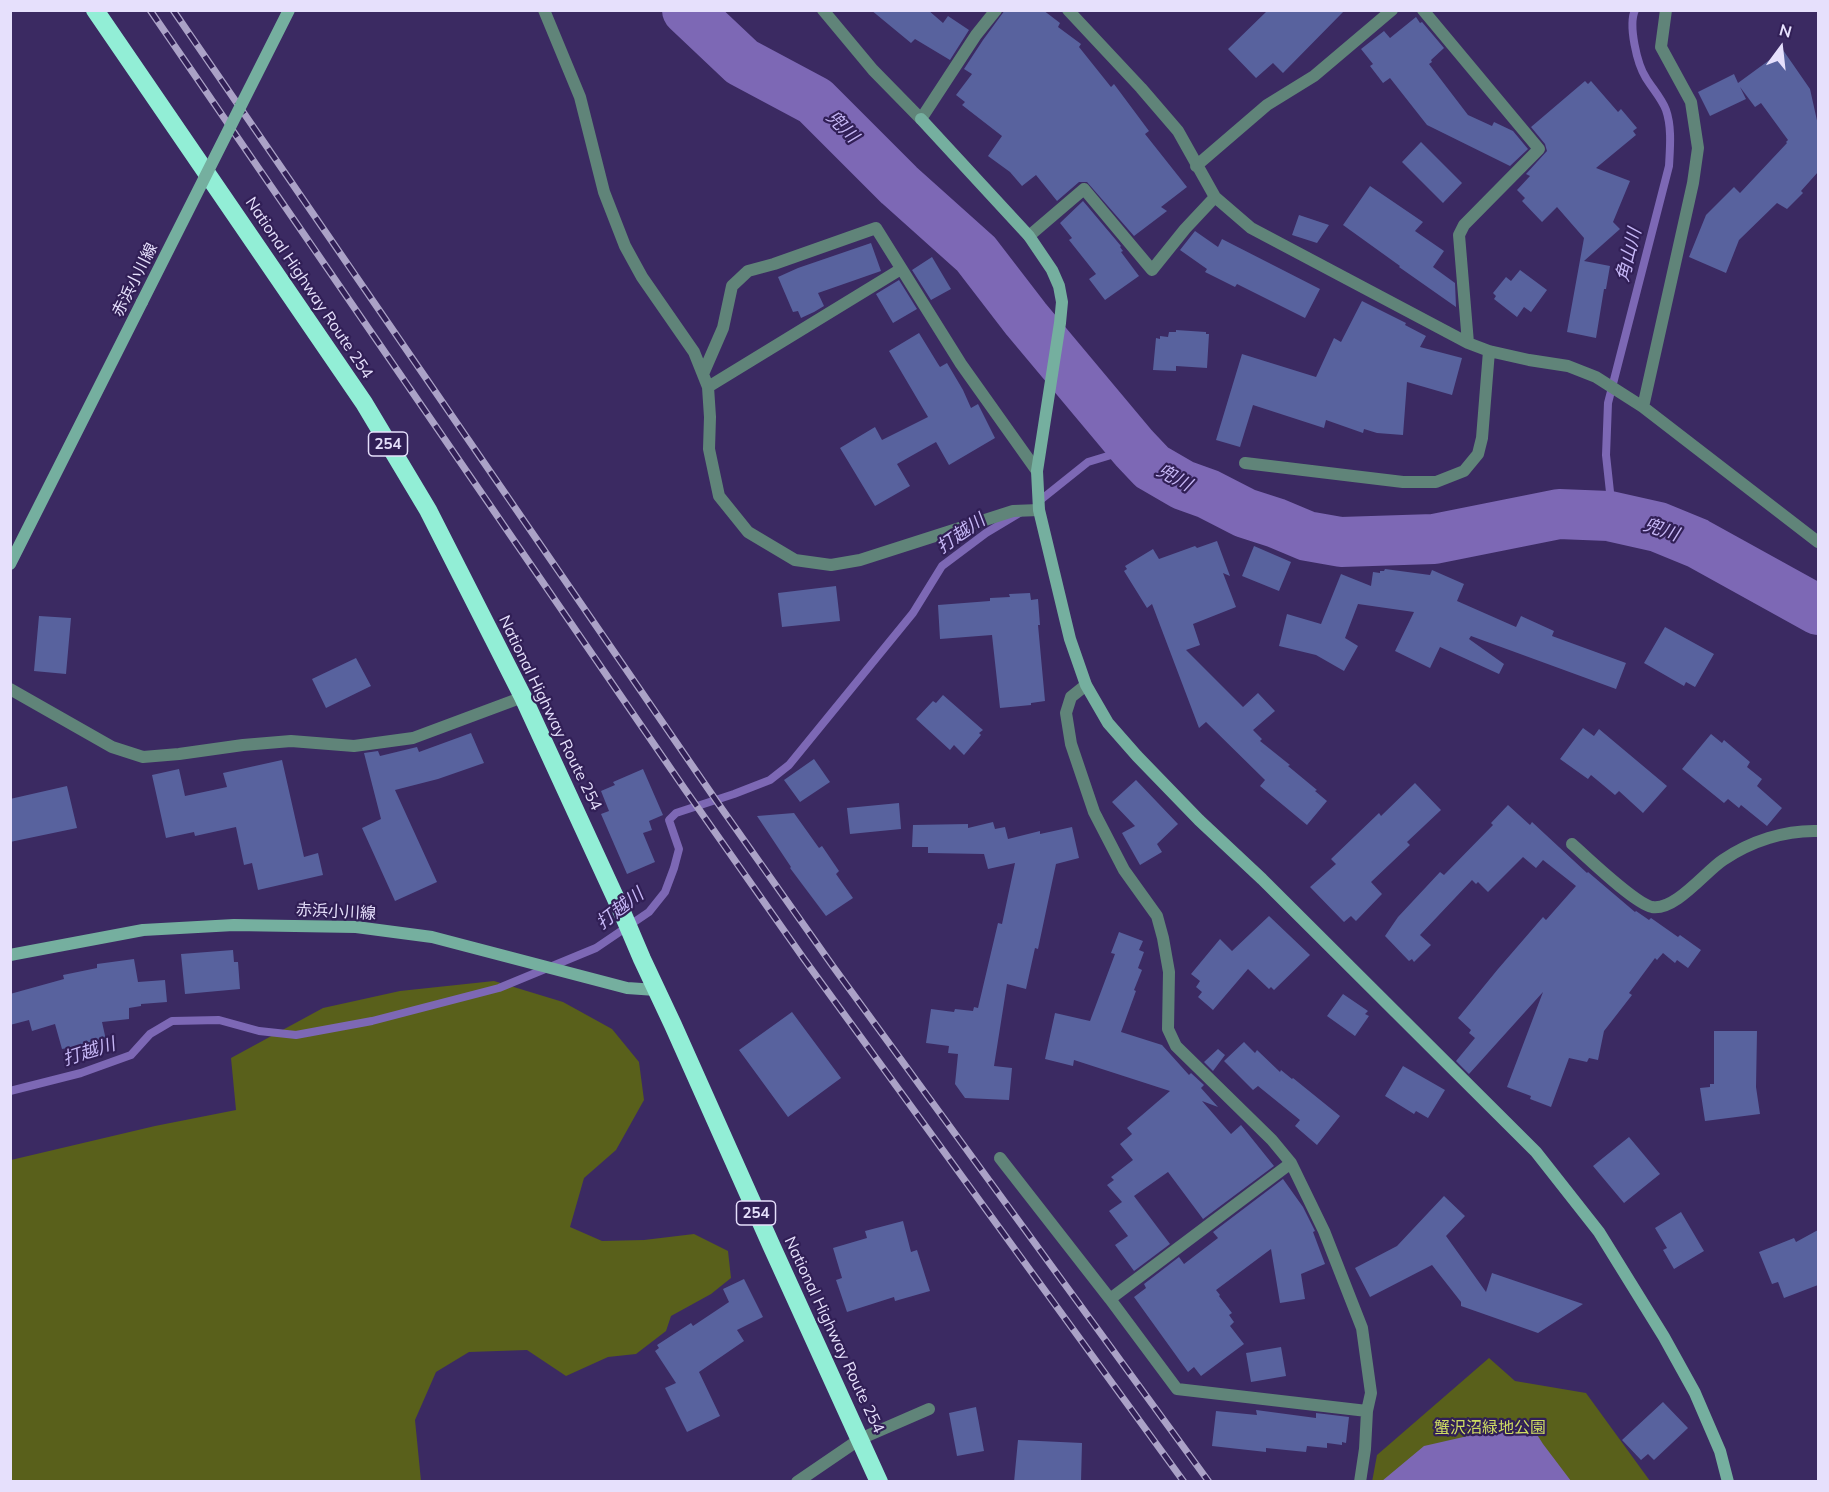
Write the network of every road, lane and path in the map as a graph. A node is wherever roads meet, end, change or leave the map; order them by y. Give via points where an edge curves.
1 (95, 10) edge
2 (289, 10) edge
3 (544, 10) edge
4 (823, 10) edge
5 (996, 10) edge
6 (1068, 10) edge
7 (1392, 10) edge
8 (1423, 10) edge
9 (1666, 10) edge
10 (921, 119) junction
11 (1196, 166) junction
12 (1215, 197) junction
13 (1029, 236) junction
14 (902, 269) junction
15 (1468, 343) junction
16 (1489, 351) junction
17 (703, 374) junction
18 (708, 387) junction
19 (1643, 407) junction
20 (1245, 463) dead end
21 (1037, 471) junction
22 (1039, 510) junction
23 (1818, 542) edge
24 (10, 564) edge
25 (1086, 685) junction
26 (10, 689) edge
27 (523, 697) junction
28 (1818, 831) edge
29 (1572, 844) dead end
30 (10, 955) edge
31 (656, 990) junction
32 (1000, 1158) dead end
33 (1292, 1164) junction
34 (1110, 1299) junction
35 (929, 1409) dead end
36 (1367, 1411) junction
37 (860, 1439) junction
38 (797, 1482) edge
39 (879, 1482) edge
40 (1360, 1482) edge
41 (1728, 1482) edge

1 - 27 highway, National Highway Route 254 / 254 via 364,403 428,510
2 - 24 street, 赤浜小川線, bridge
3 - 17 street via 580,97 604,192 625,246
4 - 10 street
5 - 10 street
6 - 11 street via 1178,131
7 - 11 street via 1314,76 1267,105
8 - 15 street via 1539,148 1464,225 1459,235
9 - 19 street via 1661,47 1691,102 1698,147
10 - 13 street
11 - 12 street
12 - 13 street via 1152,270 1084,189
12 - 15 street via 1251,228
13 - 21 street via 1052,270 1062,302
14 - 17 street via 876,228 748,271 732,286 723,328
14 - 18 street
14 - 21 street via 961,364
15 - 16 street
16 - 19 street via 1568,366 1596,377
16 - 20 street via 1482,438 1478,454 1464,471 1436,482 1403,482
17 - 18 street
18 - 22 street via 709,449 719,496 748,532 795,560 831,565 860,560 1013,511
19 - 23 street
21 - 22 street
22 - 25 street via 1070,639
25 - 33 street via 1071,697 1066,713 1071,744 1094,812 1124,870 1157,916 1169,972 1168,1029 1176,1046
25 - 41 street via 1108,723 1137,756 1536,1152 1599,1232 1664,1337 1695,1393
26 - 27 street via 112,747 143,757 291,741 354,746 413,738
27 - 31 highway, National Highway Route 254 / 254
28 - 29 street via 1779,834 1755,843 1723,860 1678,898 1651,907 1630,895
30 - 31 street, 赤浜小川線 via 142,930 234,925 356,927 432,937 627,988
31 - 37 highway, National Highway Route 254 / 254
32 - 34 street
33 - 34 street
33 - 36 street via 1324,1231 1362,1329 1371,1393
34 - 36 street via 1177,1389
35 - 37 street
36 - 40 street
37 - 38 street
37 - 39 highway, National Highway Route 254 / 254

